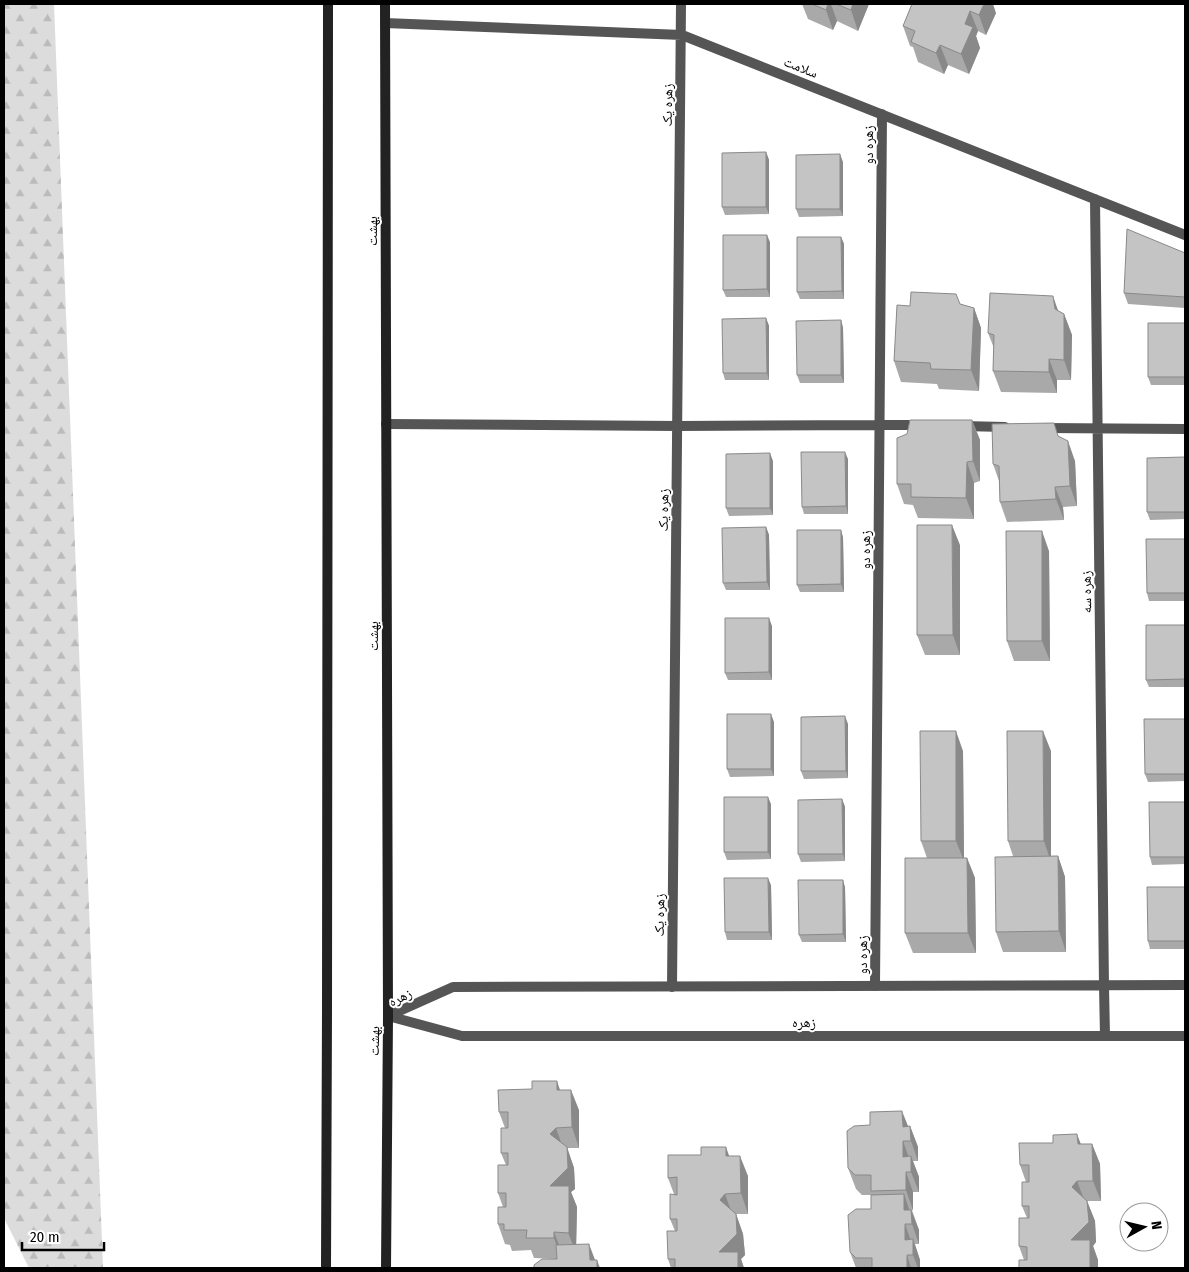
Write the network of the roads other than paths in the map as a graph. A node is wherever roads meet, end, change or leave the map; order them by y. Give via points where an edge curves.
1 (328, 4) edge
2 (385, 4) edge
3 (682, 4) edge
4 (385, 22) junction
5 (682, 34) junction
6 (882, 114) junction
7 (1095, 199) junction
8 (1185, 235) edge
9 (386, 424) junction
10 (879, 425) junction
11 (678, 426) junction
12 (929, 426) edge
13 (949, 426) edge
14 (1018, 427) edge
15 (1038, 428) edge
16 (1098, 429) junction
17 (1185, 429) edge
18 (875, 986) junction
19 (1104, 986) junction
20 (1185, 986) edge
21 (672, 987) junction
22 (388, 1016) junction
23 (1105, 1036) junction
24 (1185, 1036) edge
25 (326, 1268) edge
26 (386, 1268) edge

1 - 25 main road
2 - 4 main road, بهشت
3 - 5 street, زهره یک
4 - 5 street, سلامت
4 - 9 main road, بهشت
5 - 6 street, سلامت
5 - 11 street, زهره یک
6 - 7 street, سلامت
6 - 10 street, زهره دو
7 - 8 street, سلامت
7 - 16 street, زهره سه
9 - 11 street
9 - 22 main road, بهشت
10 - 11 street
10 - 12 street
10 - 18 street, زهره دو
11 - 21 street, زهره یک
13 - 14 street
15 - 16 street
16 - 17 street
16 - 19 street, زهره سه
18 - 19 street, زهره
18 - 21 street, زهره
19 - 20 street, زهره
19 - 23 street, زهره سه
21 - 22 street, زهره via 453,987
22 - 23 street, زهره via 462,1036
22 - 26 main road, بهشت
23 - 24 street, زهره

